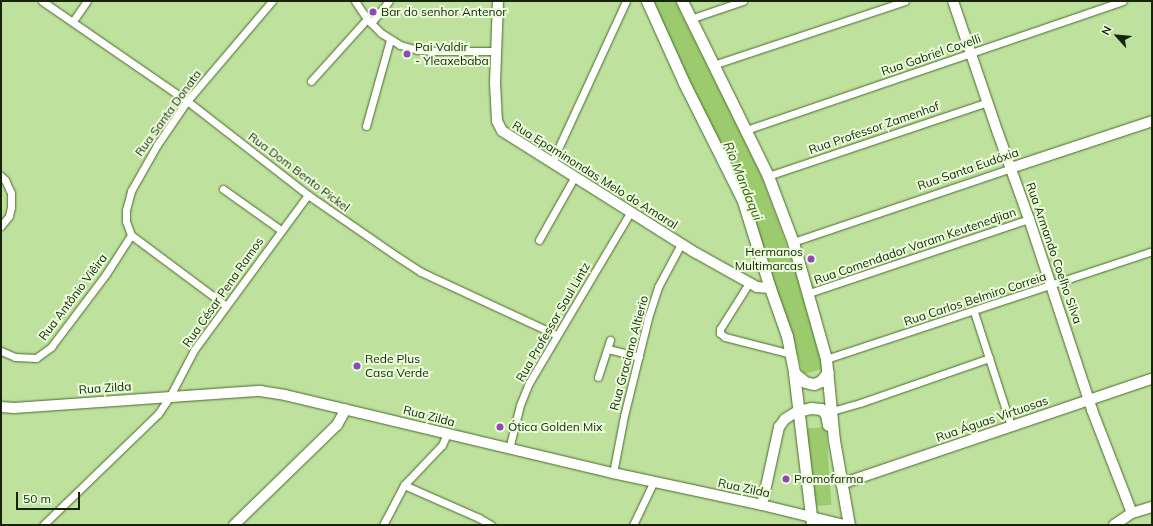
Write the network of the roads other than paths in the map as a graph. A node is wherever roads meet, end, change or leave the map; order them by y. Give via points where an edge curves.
1 (42, 1) edge
2 (87, 1) edge
3 (272, 1) edge
4 (355, 1) edge
5 (389, 1) edge
6 (498, 1) edge
7 (626, 1) edge
8 (647, 1) edge
9 (682, 1) edge
10 (743, 1) edge
11 (905, 1) edge
12 (953, 1) edge
13 (1123, 1) edge
14 (690, 19) junction
15 (73, 21) junction
16 (369, 21) junction
17 (390, 40) junction
18 (496, 51) junction
19 (971, 53) junction
20 (713, 65) junction
21 (311, 81) dead end
22 (187, 101) junction
23 (988, 102) junction
24 (1152, 122) edge
25 (366, 126) dead end
26 (746, 130) junction
27 (552, 162) junction
28 (1011, 168) junction
29 (1, 176) edge
30 (575, 176) junction
31 (768, 176) junction
32 (223, 189) dead end
33 (308, 194) junction
34 (630, 212) junction
35 (1029, 219) junction
36 (1, 226) edge
37 (280, 230) junction
38 (131, 235) junction
39 (539, 240) dead end
40 (793, 242) junction
41 (681, 244) junction
42 (1152, 251) edge
43 (749, 283) junction
44 (1051, 286) junction
45 (770, 288) junction
46 (809, 293) junction
47 (225, 305) junction
48 (974, 312) junction
49 (557, 335) junction
50 (610, 340) dead end
51 (608, 349) junction
52 (1, 351) edge
53 (791, 354) junction
54 (639, 357) junction
55 (989, 358) junction
56 (826, 359) junction
57 (794, 372) junction
58 (828, 372) junction
59 (598, 377) dead end
60 (1152, 379) edge
61 (170, 396) junction
62 (1089, 400) junction
63 (2, 409) edge
64 (346, 409) junction
65 (798, 411) junction
66 (832, 411) junction
67 (1011, 426) junction
68 (447, 434) junction
69 (834, 440) junction
70 (509, 449) junction
71 (613, 473) junction
72 (654, 481) junction
73 (840, 484) junction
74 (404, 485) junction
75 (762, 505) junction
76 (1152, 507) edge
77 (1132, 513) junction
78 (811, 521) edge
79 (43, 525) edge
80 (234, 525) edge
81 (382, 525) edge
82 (491, 525) edge
83 (632, 525) edge
84 (844, 525) edge
85 (849, 525) edge
86 (1114, 525) edge

1 - 15 street, Rua Dom Bento Pickel
2 - 15 street
3 - 22 street, Rua Santa Donata
4 - 16 street
5 - 16 street
6 - 18 street, Rua Epaminondas Melo do Amaral
7 - 27 street
8 - 45 main road via 684,83 743,201
9 - 14 main road
10 - 14 street
11 - 20 street
12 - 19 street, Rua Armando Coelho Silva
13 - 19 street, Rua Gabriel Covelli
14 - 20 main road
15 - 22 street, Rua Dom Bento Pickel
16 - 17 street
16 - 21 street
17 - 18 street via 417,50
17 - 25 street
18 - 27 street, Rua Epaminondas Melo do Amaral via 495,83 499,126 507,135
19 - 23 street, Rua Armando Coelho Silva
19 - 26 street, Rua Gabriel Covelli
20 - 26 main road
22 - 33 street, Rua Dom Bento Pickel
22 - 38 street, Rua Santa Donata via 157,145 131,191 126,210 126,221
23 - 28 street, Rua Armando Coelho Silva
23 - 31 street, Rua Professor Zamenhof
24 - 28 street, Rua Santa Eudóxia
26 - 31 main road
27 - 30 street, Rua Epaminondas Melo do Amaral
28 - 35 street, Rua Armando Coelho Silva
28 - 40 street, Rua Santa Eudóxia
29 - 36 street via 6,180 11,193 9,216
30 - 34 street, Rua Epaminondas Melo do Amaral
30 - 39 street
31 - 40 main road
32 - 37 street
33 - 37 street, Rua César Pena Ramos
33 - 49 street, Rua Dom Bento Pickel via 421,272
34 - 41 street, Rua Epaminondas Melo do Amaral
34 - 49 street, Rua Professor Saul Lintz
35 - 44 street, Rua Armando Coelho Silva
35 - 46 street, Rua Comendador Varam Keutenedjian
37 - 47 street, Rua César Pena Ramos
38 - 47 street
38 - 52 street, Rua Antônio Viêira via 106,274 51,347 36,358 15,357
40 - 46 main road
41 - 43 street, Rua Epaminondas Melo do Amaral
41 - 54 street, Rua Graciano Altierio via 658,287
42 - 44 street, Rua Carlos Belmiro Correia
43 - 45 street, Rua Epaminondas Melo do Amaral via 757,287
43 - 53 street via 720,329 720,333 725,337
44 - 48 street, Rua Carlos Belmiro Correia
44 - 62 street, Rua Armando Coelho Silva
45 - 53 main road
46 - 56 main road
47 - 61 street, Rua César Pena Ramos via 194,350
48 - 55 street
48 - 56 street, Rua Carlos Belmiro Correia
49 - 70 street, Rua Professor Saul Lintz via 524,394
50 - 51 street
51 - 54 street
51 - 59 street
53 - 57 main road
54 - 71 street, Rua Graciano Altierio
55 - 66 street
55 - 67 street
56 - 58 main road
57 - 58 main road via 805,382 814,384 821,381
57 - 65 main road
58 - 66 main road
60 - 62 street, Rua Águas Virtuosas
61 - 63 street, Rua Zilda
61 - 64 street, Rua Zilda via 260,391
61 - 79 street, Rua César Pena Ramos via 150,423
62 - 67 street, Rua Águas Virtuosas
62 - 77 street, Rua Armando Coelho Silva
64 - 68 street, Rua Zilda
64 - 80 street via 337,425
65 - 69 main road via 811,408 824,411
65 - 75 street via 785,419 779,428
65 - 78 main road
66 - 69 main road
67 - 73 street, Rua Águas Virtuosas
68 - 70 street, Rua Zilda
68 - 74 street via 442,445
69 - 73 main road
70 - 71 street, Rua Zilda
71 - 72 street, Rua Zilda
72 - 75 street, Rua Zilda
72 - 83 street
73 - 85 main road
74 - 81 street
74 - 82 street
75 - 78 street, Rua Zilda
76 - 77 street
77 - 86 street
78 - 84 street, Rua Zilda

